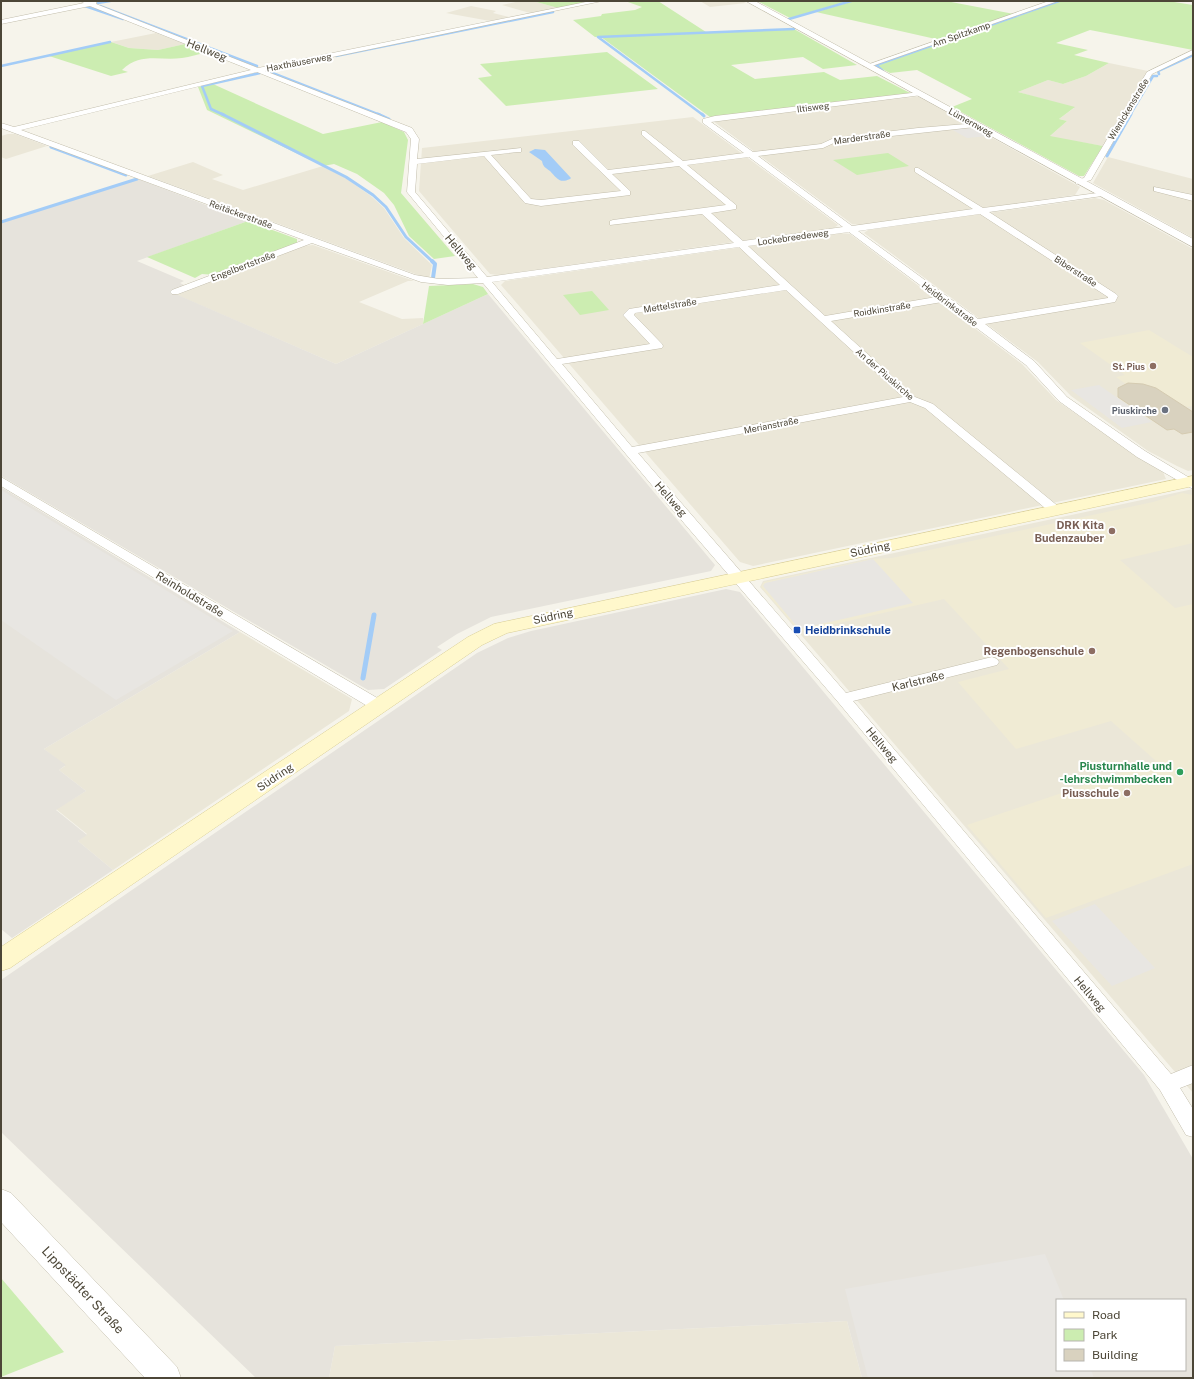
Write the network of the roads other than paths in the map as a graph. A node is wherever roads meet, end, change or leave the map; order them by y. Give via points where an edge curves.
1 (83, 1) edge
2 (105, 1) edge
3 (599, 1) edge
4 (750, 1) edge
5 (1055, 1) edge
6 (90, 4) junction
7 (1, 22) edge
8 (1193, 52) edge
9 (867, 66) junction
10 (258, 70) junction
11 (920, 94) junction
12 (706, 121) joint
13 (1, 125) edge
14 (975, 125) junction
15 (13, 130) junction
16 (1, 133) edge
17 (645, 133) dead end
18 (576, 143) dead end
19 (518, 150) dead end
20 (486, 154) junction
21 (751, 155) junction
22 (413, 162) junction
23 (681, 163) junction
24 (918, 170) dead end
25 (607, 172) junction
26 (1079, 182) junction
27 (1157, 189) dead end
28 (1102, 194) junction
29 (1193, 198) edge
30 (704, 211) junction
31 (981, 211) junction
32 (613, 223) dead end
33 (850, 229) junction
34 (312, 240) junction
35 (741, 244) junction
36 (1193, 244) edge
37 (484, 280) junction
38 (789, 287) junction
39 (175, 292) dead end
40 (942, 299) junction
41 (822, 319) junction
42 (975, 323) junction
43 (555, 362) junction
44 (911, 399) junction
45 (630, 451) junction
46 (1, 481) edge
47 (1191, 482) edge
48 (1055, 510) junction
49 (738, 577) junction
50 (992, 662) dead end
51 (843, 699) junction
52 (379, 706) junction
53 (1, 961) edge
54 (1193, 1074) edge
55 (1167, 1084) junction
56 (1193, 1128) edge
57 (1, 1202) edge
58 (166, 1378) edge

1 - 6 street, Hellweg
2 - 6 street
3 - 10 street, Haxthäuserweg
4 - 9 street, Lümernweg
5 - 9 street, Am Spitzkamp
6 - 7 street
6 - 10 street, Hellweg
8 - 26 street, Wienickenstraße via 1150,73 1087,180
9 - 11 street, Lümernweg
10 - 15 street, Haxthäuserweg
10 - 22 street, Hellweg via 409,130 415,139
11 - 12 street, Iltisweg
11 - 14 street, Lümernweg
12 - 21 street, Heidbrinkstraße
13 - 15 street, Reitäckerstraße
14 - 21 street, Marderstraße via 834,140 823,146
14 - 26 street, Lümernweg
15 - 16 street, Haxthäuserweg
15 - 34 street, Reitäckerstraße
17 - 23 street
18 - 25 street
19 - 20 street
20 - 22 street
20 - 25 street via 528,201 541,203 628,193
21 - 23 street, Marderstraße
21 - 33 street, Heidbrinkstraße
22 - 37 street, Hellweg via 411,192
23 - 25 street, Marderstraße
23 - 30 street via 733,207
24 - 31 street, Biberstraße
26 - 28 street, Lümernweg
27 - 29 street
28 - 31 street, Lockebreedeweg
28 - 36 street, Lümernweg
30 - 32 street
30 - 35 street, An der Piuskirche
31 - 33 street, Lockebreedeweg
31 - 42 street, Biberstraße via 1085,276 1114,299
33 - 35 street, Lockebreedeweg
33 - 40 street, Heidbrinkstraße
34 - 37 street, Reitäckerstraße via 424,281
34 - 39 street, Engelbertstraße
35 - 37 street, Lockebreedeweg
35 - 38 street, An der Piuskirche
37 - 43 street, Hellweg
38 - 41 street, An der Piuskirche
38 - 43 street, Mettelstraße via 632,311 628,315 658,346
40 - 41 street, Roidkinstraße
40 - 42 street, Heidbrinkstraße
41 - 44 street, An der Piuskirche
42 - 47 street, Heidbrinkstraße via 1030,363 1063,399 1141,454
43 - 45 street, Hellweg
44 - 45 street, Merianstraße
44 - 48 street, An der Piuskirche via 929,406
45 - 49 street, Hellweg
46 - 52 street, Reinholdstraße
47 - 48 main road, Südring
48 - 49 main road, Südring
49 - 51 street, Hellweg
49 - 52 main road, Südring via 501,628 475,641
50 - 51 street, Karlstraße
51 - 55 street, Hellweg
52 - 53 main road, Südring
54 - 55 street
55 - 56 street, Hellweg
57 - 58 street, Lippstädter Straße

